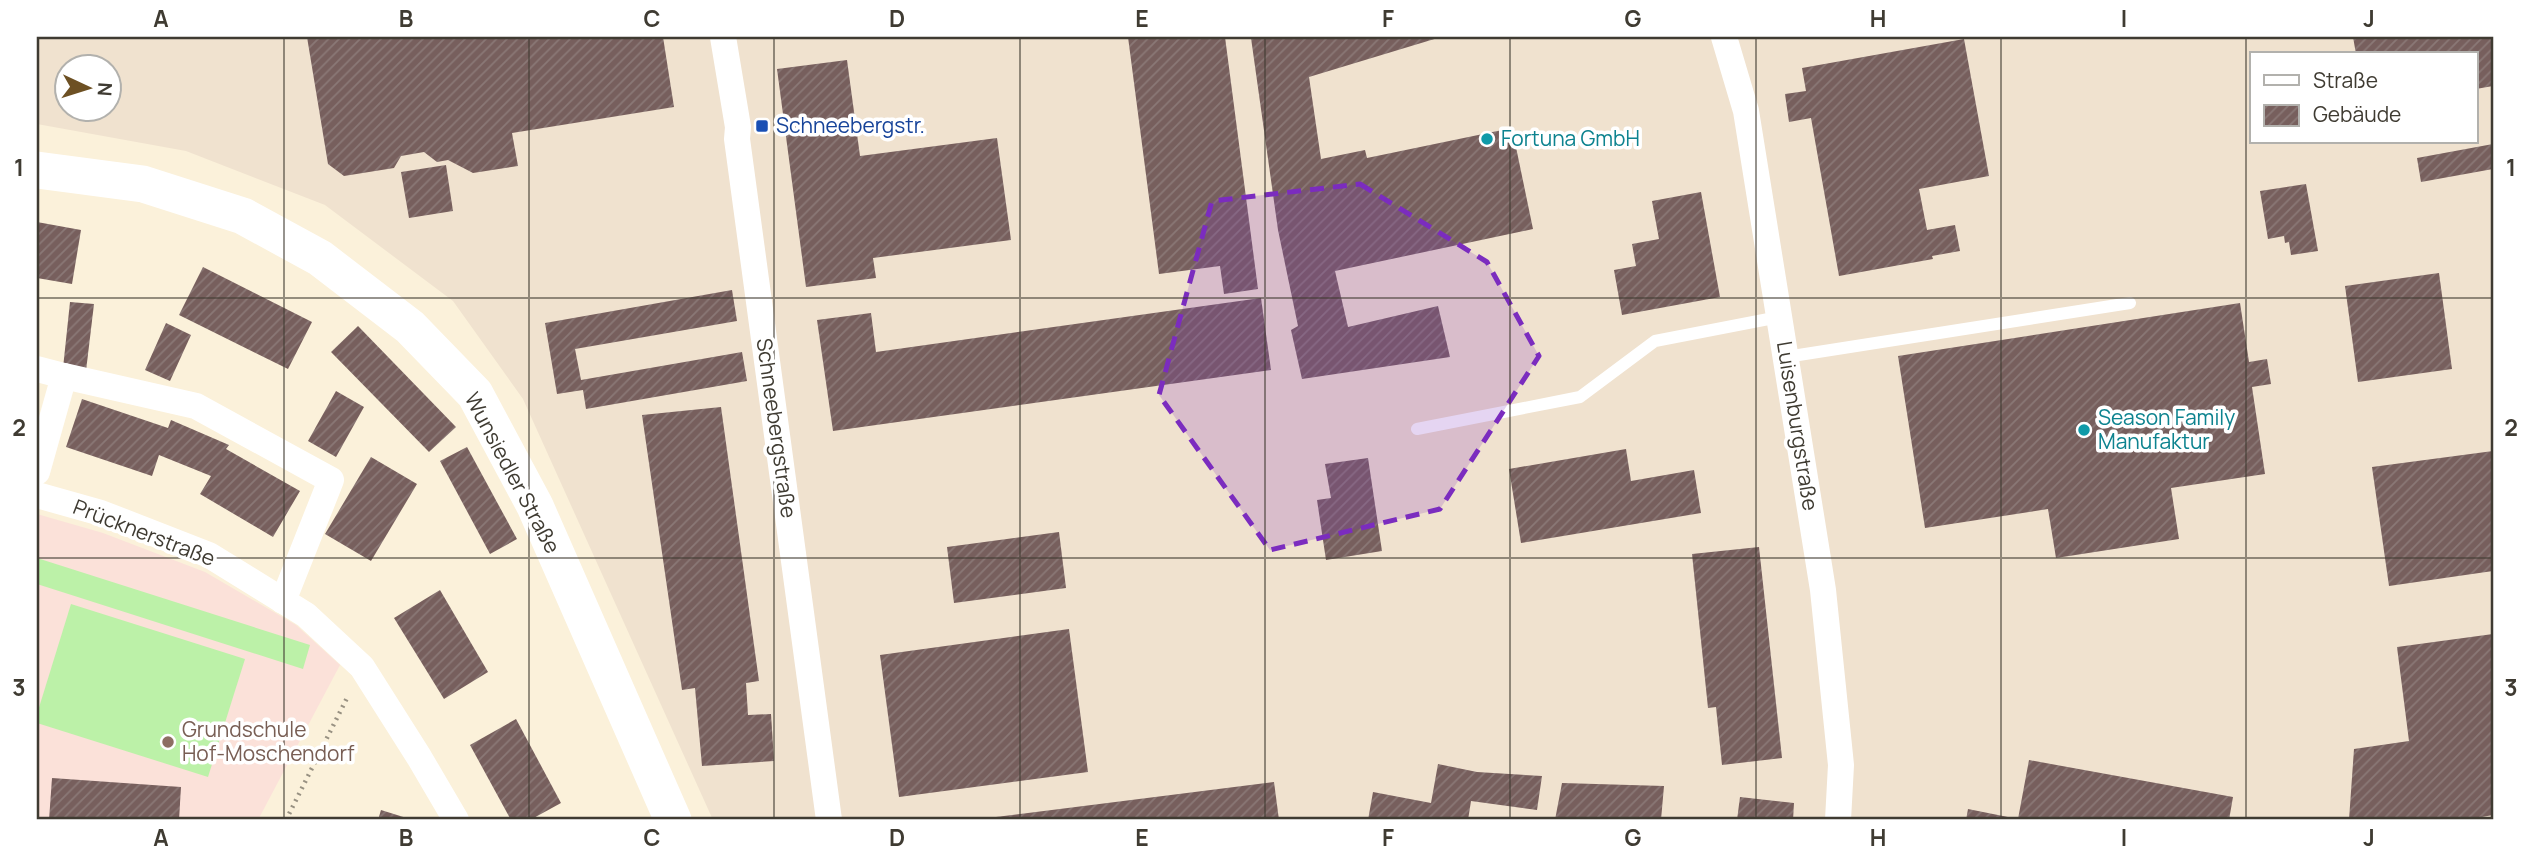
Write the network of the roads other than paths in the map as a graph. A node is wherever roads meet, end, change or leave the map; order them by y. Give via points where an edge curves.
1 (723, 37) edge
2 (1724, 37) edge
3 (37, 170) edge
4 (2130, 303) dead end
5 (1779, 317) junction
6 (1786, 356) junction
7 (37, 369) edge
8 (64, 376) junction
9 (1417, 429) dead end
10 (37, 472) edge
11 (37, 495) edge
12 (283, 601) junction
13 (456, 820) edge
14 (673, 820) edge
15 (829, 820) edge
16 (1838, 820) edge

1 - 15 street, Schneebergstraße
2 - 5 street, Luisenburgstraße via 1746,111
3 - 14 main road, Wunsiedler Straße via 143,184 243,216 320,258 410,327 475,394 529,495
4 - 6 lane
5 - 6 street, Luisenburgstraße
5 - 9 lane via 1655,341 1580,397
6 - 16 street, Luisenburgstraße via 1824,590 1841,765
7 - 8 street
8 - 10 street
8 - 12 street via 196,406 331,480
11 - 12 street, Prücknerstraße via 101,513 209,555
12 - 13 street, Prücknerstraße via 306,615 362,667

